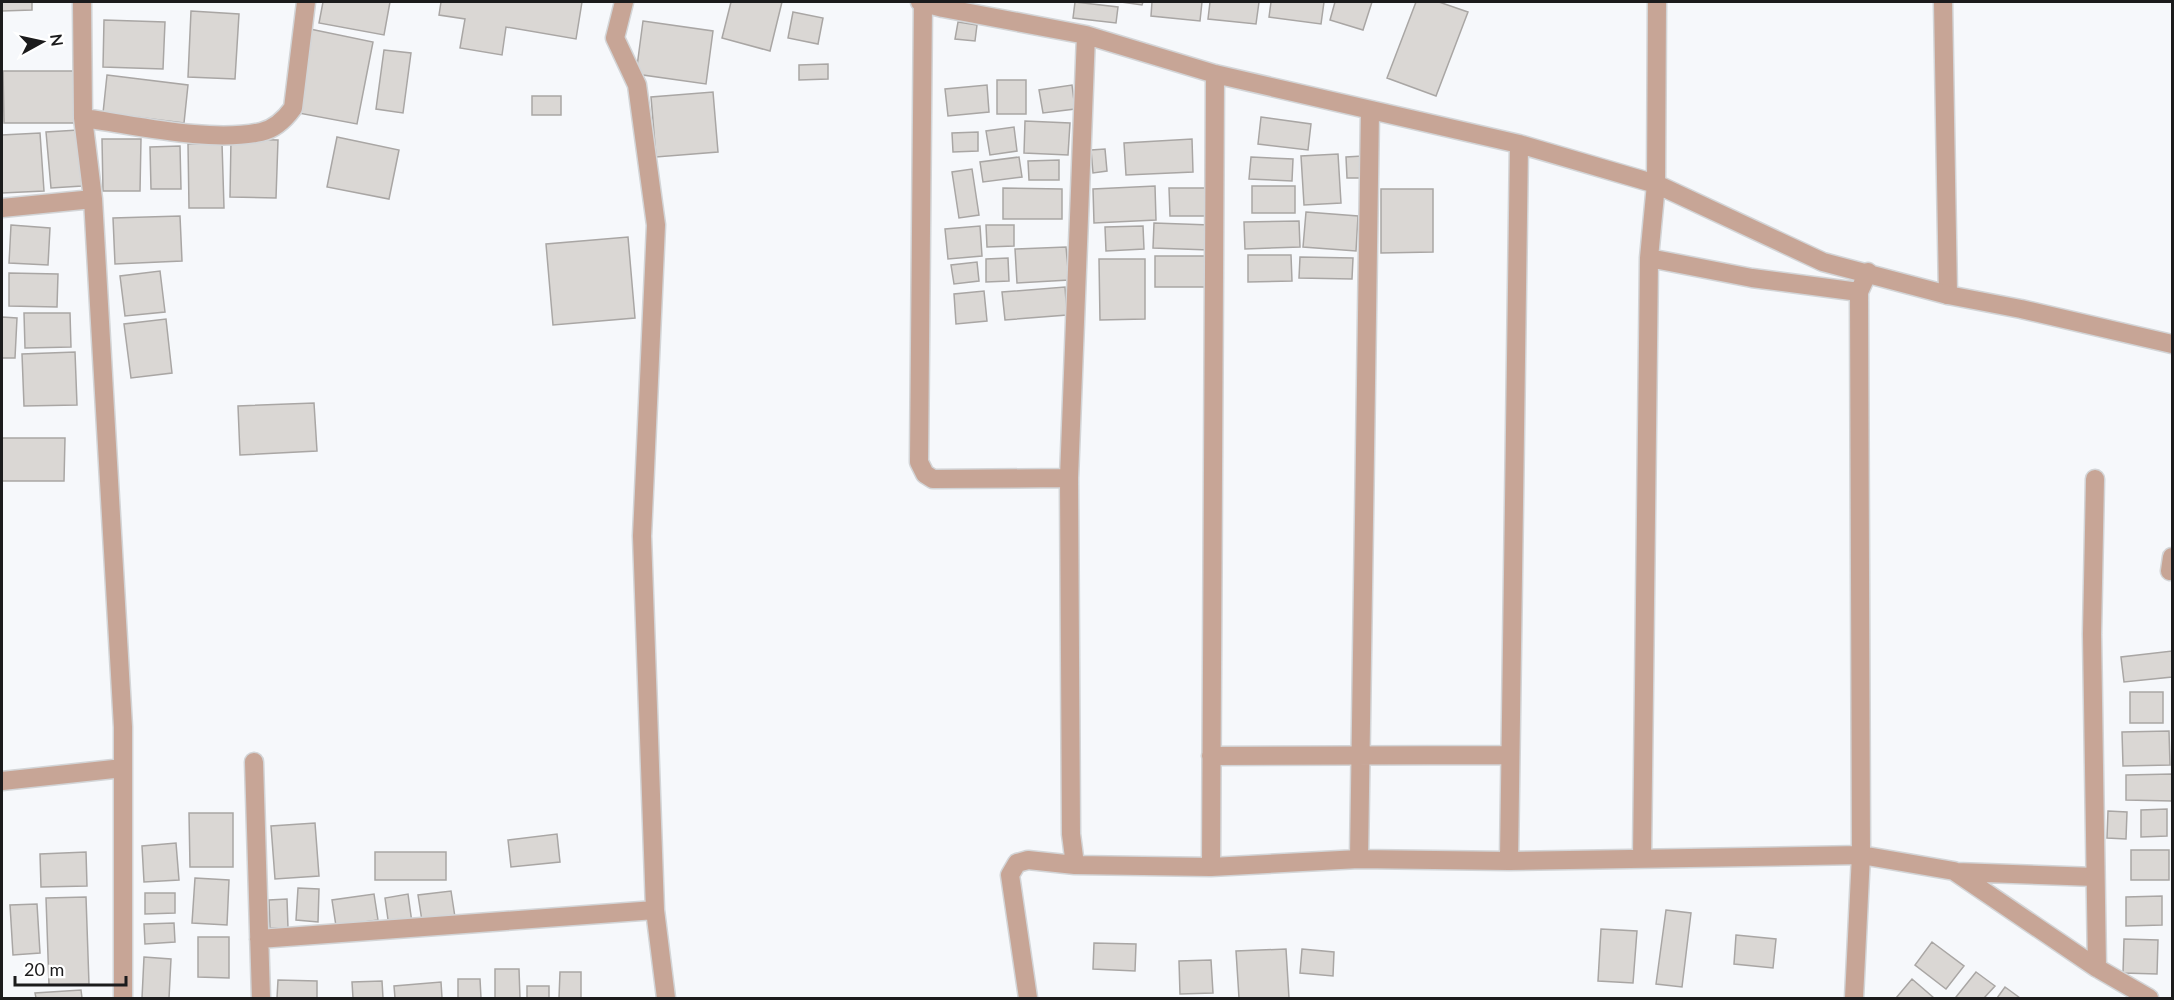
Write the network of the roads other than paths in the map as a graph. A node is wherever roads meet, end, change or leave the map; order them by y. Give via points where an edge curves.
1 (82, 2) edge
2 (306, 2) edge
3 (624, 2) edge
4 (922, 2) edge
5 (1657, 2) edge
6 (1943, 2) edge
7 (944, 5) edge
8 (1086, 35) junction
9 (1215, 74) junction
10 (1370, 111) junction
11 (83, 118) junction
12 (1519, 144) junction
13 (1656, 184) junction
14 (93, 199) junction
15 (2, 208) edge
16 (1649, 258) junction
17 (1868, 272) junction
18 (1859, 292) junction
19 (1948, 295) junction
20 (2172, 344) edge
21 (1069, 478) junction
22 (2096, 479) dead end
23 (1359, 754) junction
24 (1509, 755) junction
25 (1211, 756) junction
26 (254, 762) dead end
27 (123, 768) junction
28 (2, 781) edge
29 (1861, 855) junction
30 (1642, 859) junction
31 (1359, 860) junction
32 (1509, 861) junction
33 (1075, 864) junction
34 (1211, 867) junction
35 (1954, 872) junction
36 (2095, 877) junction
37 (655, 910) junction
38 (259, 939) junction
39 (2097, 968) junction
40 (123, 999) edge
41 (261, 999) edge
42 (666, 999) edge
43 (1028, 999) edge
44 (1854, 999) edge
45 (2149, 999) edge

1 - 11 street
2 - 11 street via 293,108 284,121 263,132 213,136
3 - 37 street via 615,38 637,85 656,225 642,536
4 - 7 street
4 - 21 street via 919,462 933,479
5 - 13 street
6 - 19 street
7 - 8 street
8 - 9 street
8 - 21 street
9 - 10 street
9 - 25 street
10 - 12 street
10 - 23 street
11 - 14 street
12 - 13 street
12 - 24 street
13 - 16 street
13 - 17 street via 1823,262
14 - 15 street
14 - 27 street
16 - 18 street via 1752,278
16 - 30 street
17 - 18 street
17 - 19 street
18 - 29 street
19 - 20 street
21 - 33 street via 1071,834
22 - 36 street via 2092,634
23 - 24 street
23 - 25 street
23 - 31 street
24 - 32 street
25 - 34 street
26 - 38 street
27 - 28 street
27 - 40 street
29 - 30 street
29 - 35 street
29 - 44 street
30 - 32 street
31 - 32 street
31 - 34 street
33 - 34 street
33 - 43 street via 1028,860 1017,863 1010,875
35 - 36 street
35 - 39 street
36 - 39 street
37 - 38 street
37 - 42 street
38 - 41 street
39 - 45 street

